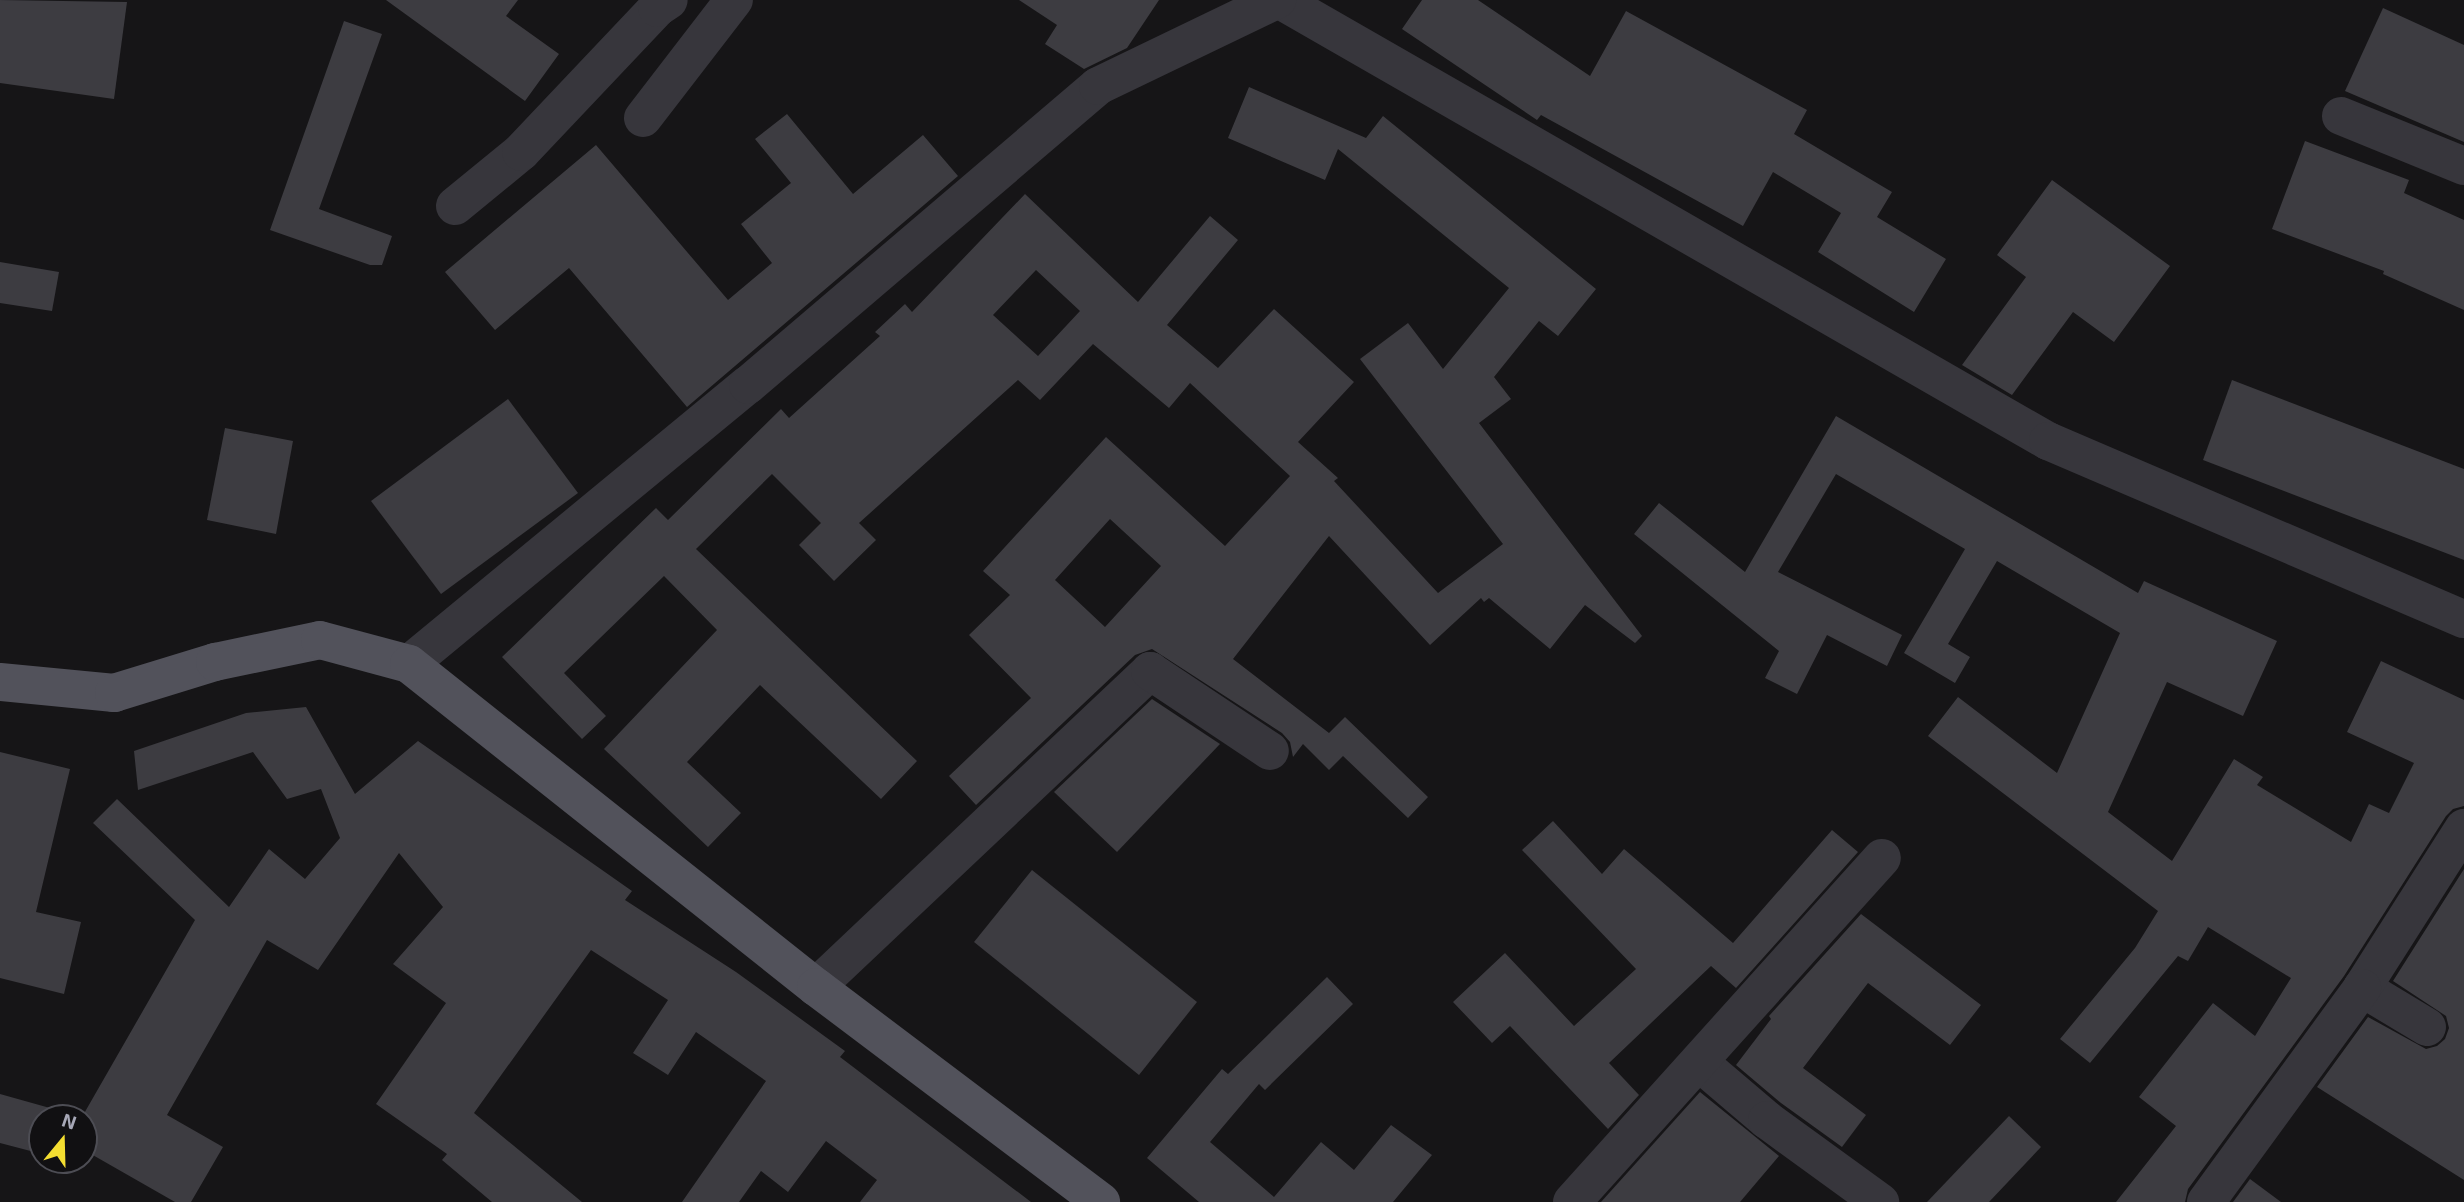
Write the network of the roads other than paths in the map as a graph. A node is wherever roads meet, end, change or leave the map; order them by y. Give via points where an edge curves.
1 (669, 0) edge
2 (734, 0) edge
3 (1279, 0) edge
4 (2341, 116) dead end
5 (643, 118) dead end
6 (2464, 166) edge
7 (455, 206) dead end
8 (2464, 619) edge
9 (409, 664) junction
10 (0, 682) edge
11 (1270, 751) dead end
12 (2464, 828) edge
13 (1882, 858) dead end
14 (816, 987) junction
15 (2362, 988) junction
16 (2427, 1027) dead end
17 (1700, 1063) junction
18 (1101, 1202) edge
19 (1572, 1202) edge
20 (1880, 1202) edge
21 (2206, 1202) edge

1 - 7 street via 521,152
2 - 5 street
3 - 8 street via 2048,441
3 - 9 street via 1098,86 748,385
4 - 6 street
9 - 10 main road via 320,639 215,662 114,693
9 - 14 main road
11 - 14 street via 1150,671
12 - 15 street
13 - 17 street
14 - 18 main road
15 - 16 street
15 - 21 street
17 - 19 street
17 - 20 street via 1767,1120

